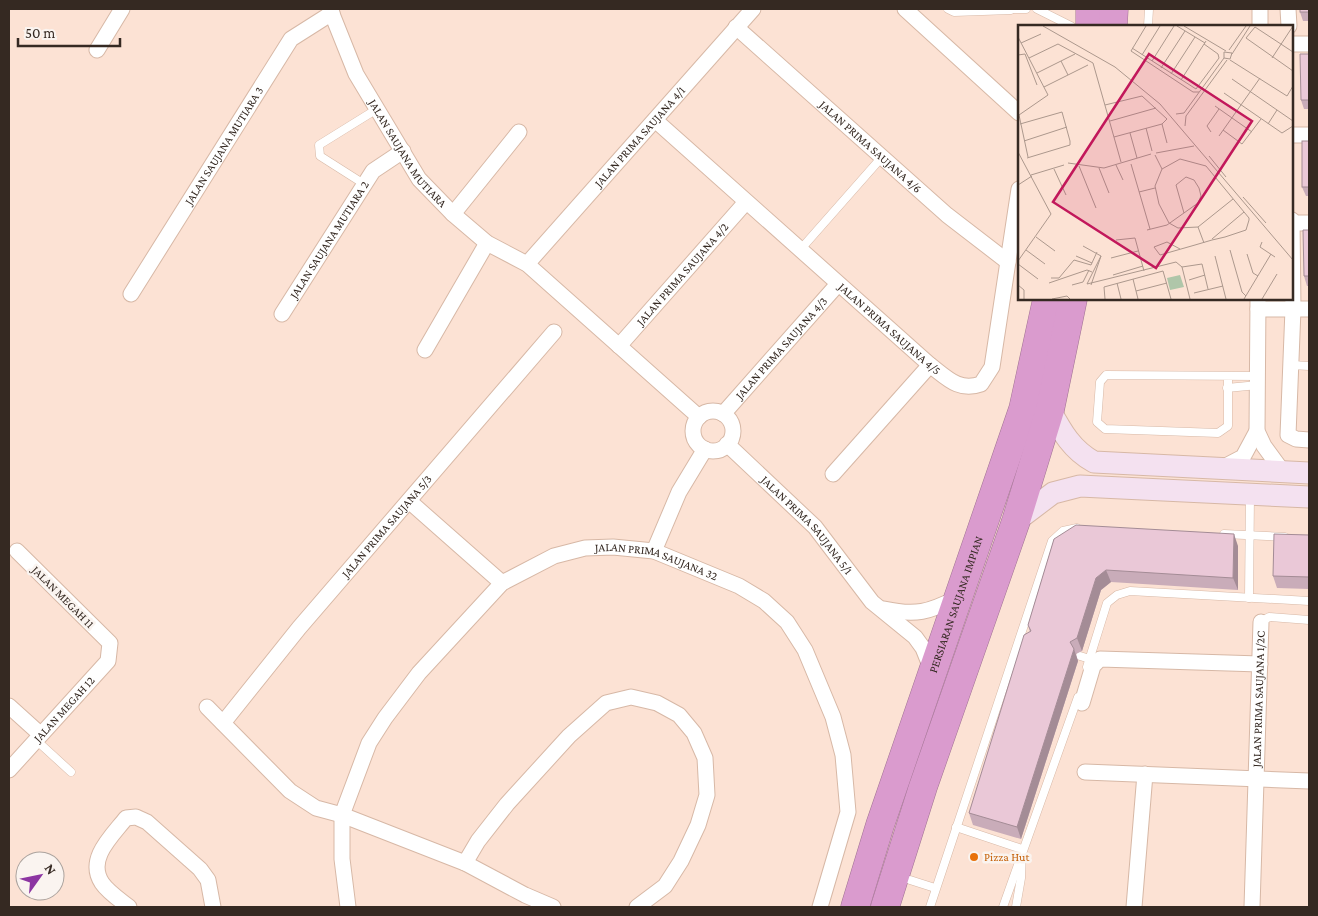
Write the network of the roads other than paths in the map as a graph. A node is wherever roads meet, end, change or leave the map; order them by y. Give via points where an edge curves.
1 (122, 9) edge
2 (753, 9) edge
3 (905, 9) edge
4 (948, 9) edge
5 (1026, 9) edge
6 (1037, 9) edge
7 (1090, 9) edge
8 (1114, 9) edge
9 (1149, 9) edge
10 (1260, 9) edge
11 (1288, 9) edge
12 (1010, 10) edge
13 (331, 11) edge
14 (1070, 25) edge
15 (1090, 25) edge
16 (1113, 25) edge
17 (1148, 25) edge
18 (1260, 25) edge
19 (1289, 25) edge
20 (736, 27) junction
21 (1293, 44) edge
22 (1309, 44) edge
23 (97, 50) dead end
24 (377, 109) junction
25 (1018, 112) edge
26 (655, 120) junction
27 (519, 132) dead end
28 (1293, 135) edge
29 (1309, 135) edge
30 (403, 151) junction
31 (882, 157) junction
32 (364, 184) junction
33 (1018, 196) edge
34 (746, 202) junction
35 (453, 214) junction
36 (1293, 222) edge
37 (1309, 223) edge
38 (487, 243) junction
39 (800, 250) junction
40 (1008, 262) junction
41 (527, 264) junction
42 (838, 284) junction
43 (131, 294) dead end
44 (1047, 300) edge
45 (1073, 300) edge
46 (1293, 300) edge
47 (1258, 304) edge
48 (1293, 309) junction
49 (1309, 309) edge
50 (282, 314) dead end
51 (554, 332) dead end
52 (619, 346) junction
53 (425, 350) dead end
54 (930, 365) junction
55 (1291, 365) junction
56 (1309, 366) edge
57 (1228, 377) junction
58 (1258, 381) junction
59 (1227, 388) junction
60 (1050, 410) junction
61 (723, 414) junction
62 (699, 417) junction
63 (1257, 431) junction
64 (1309, 440) edge
65 (728, 444) junction
66 (705, 449) junction
67 (1221, 468) junction
68 (1283, 472) junction
69 (1309, 473) edge
70 (833, 474) dead end
71 (1250, 494) junction
72 (1309, 497) edge
73 (409, 501) junction
74 (1016, 521) junction
75 (1086, 528) edge
76 (1212, 534) edge
77 (1250, 535) junction
78 (1290, 537) edge
79 (17, 551) dead end
80 (654, 551) junction
81 (502, 583) junction
82 (957, 598) junction
83 (1249, 598) junction
84 (1309, 601) edge
85 (883, 608) junction
86 (1309, 620) edge
87 (1261, 622) joint
88 (1019, 638) junction
89 (1030, 642) edge
90 (110, 643) joint
91 (1080, 656) dead end
92 (1090, 659) junction
93 (1260, 664) junction
94 (933, 677) junction
95 (1082, 703) dead end
96 (9, 706) edge
97 (206, 707) dead end
98 (223, 723) junction
99 (38, 737) junction
100 (9, 770) edge
101 (71, 772) dead end
102 (1085, 772) dead end
103 (1145, 774) junction
104 (1256, 779) junction
105 (1309, 781) edge
106 (923, 787) junction
107 (342, 815) junction
108 (956, 827) junction
109 (1022, 849) junction
110 (465, 863) junction
111 (910, 880) junction
112 (935, 888) junction
113 (128, 907) edge
114 (213, 907) edge
115 (348, 907) edge
116 (553, 907) edge
117 (637, 907) edge
118 (820, 907) edge
119 (855, 907) edge
120 (885, 907) edge
121 (900, 907) edge
122 (930, 907) edge
123 (1003, 907) edge
124 (1016, 907) edge
125 (1134, 907) edge
126 (1252, 907) edge

1 - 23 street
2 - 20 street, JALAN PRIMA SAUJANA 4/1
3 - 25 street
4 - 12 lane via 954,12
5 - 12 lane
6 - 14 lane
7 - 15 highway
8 - 16 highway
9 - 17 lane
10 - 18 street
11 - 19 street
13 - 24 street, JALAN SAUJANA MUTIARA via 356,74
13 - 43 street, JALAN SAUJANA MUTIARA 3 via 292,39
20 - 26 street, JALAN PRIMA SAUJANA 4/1
20 - 31 street, JALAN PRIMA SAUJANA 4/6
21 - 22 street
24 - 30 street, JALAN SAUJANA MUTIARA
24 - 32 lane via 319,145 320,156
26 - 34 street, JALAN PRIMA SAUJANA 4/5
26 - 41 street, JALAN PRIMA SAUJANA 4/1
27 - 35 street
28 - 29 street
30 - 32 street, JALAN SAUJANA MUTIARA 2 via 373,171
30 - 35 street, JALAN SAUJANA MUTIARA via 419,179
31 - 39 lane
31 - 40 street, JALAN PRIMA SAUJANA 4/6 via 947,215
32 - 50 street, JALAN SAUJANA MUTIARA 2
33 - 40 street, JALAN PRIMA SAUJANA 4/5
34 - 39 street, JALAN PRIMA SAUJANA 4/5
34 - 52 street, JALAN PRIMA SAUJANA 4/2
35 - 38 street, JALAN SAUJANA MUTIARA
36 - 37 street
38 - 41 street, JALAN SAUJANA MUTIARA
38 - 53 street
39 - 42 street, JALAN PRIMA SAUJANA 4/5
40 - 54 street, JALAN PRIMA SAUJANA 4/5 via 993,361 986,379 981,384 964,388
41 - 52 street, JALAN SAUJANA MUTIARA
42 - 54 street, JALAN PRIMA SAUJANA 4/5
42 - 61 street, JALAN PRIMA SAUJANA 4/3
44 - 82 highway, PERSIARAN SAUJANA IMPIAN via 1023,409
45 - 60 highway
46 - 48 street
47 - 48 street
47 - 58 street
48 - 49 street
48 - 55 street
51 - 73 street, JALAN PRIMA SAUJANA 5/3
52 - 62 street, JALAN SAUJANA MUTIARA
54 - 70 street
55 - 56 lane
55 - 64 street via 1288,435
57 - 58 lane
57 - 59 lane
57 - 59 lane via 1106,375 1100,382 1097,422 1106,430 1218,433 1228,426
58 - 59 lane
58 - 63 street
60 - 67 street via 1071,444 1094,462
60 - 74 highway
61 - 62 street via 709,412
61 - 65 street via 732,427
62 - 66 street via 693,428 695,441
63 - 67 street via 1242,458
63 - 68 street
65 - 66 street via 715,451
65 - 85 street, JALAN PRIMA SAUJANA 5/1 via 815,526 872,602
66 - 80 street via 679,492
67 - 68 street
68 - 69 street
71 - 72 street
71 - 74 street via 1080,486 1053,494
71 - 77 lane
73 - 81 street
73 - 98 street, JALAN PRIMA SAUJANA 5/3 via 299,628
74 - 106 highway
75 - 88 lane via 1062,531 1052,541
76 - 77 lane
77 - 78 lane
77 - 83 lane
79 - 90 street, JALAN MEGAH 11
80 - 81 street, JALAN PRIMA SAUJANA 32 via 585,548 554,556
80 - 118 street, JALAN PRIMA SAUJANA 32 via 739,586 764,601 787,622 821,683 834,717 842,755 848,812
81 - 107 street, JALAN PRIMA SAUJANA 32 via 419,673 386,718 369,743
82 - 85 street via 929,611 915,613
82 - 94 highway, PERSIARAN SAUJANA IMPIAN
83 - 84 lane
83 - 92 lane via 1130,591 1117,595 1108,603
85 - 94 street, JALAN PRIMA SAUJANA 5/1 via 923,648 930,660
86 - 87 lane via 1269,617
87 - 93 street, JALAN PRIMA SAUJANA 1/2C
88 - 89 lane
88 - 108 lane
90 - 99 street, JALAN MEGAH 12 via 108,661
91 - 92 lane
92 - 109 lane
93 - 95 street via 1100,659 1093,666
93 - 104 street, JALAN PRIMA SAUJANA 1/2C
94 - 119 highway, PERSIARAN SAUJANA IMPIAN via 880,825
96 - 99 street
97 - 98 street
98 - 107 street via 290,791 316,808
99 - 100 street, JALAN MEGAH 12
99 - 101 lane
102 - 103 street
103 - 104 street
103 - 125 street
104 - 105 street
104 - 126 street, JALAN PRIMA SAUJANA 1/2C
106 - 111 highway via 926,819
106 - 120 highway
107 - 110 street
107 - 115 street via 342,859
108 - 109 lane
108 - 112 lane
109 - 123 lane
109 - 124 lane via 1022,878
110 - 116 street
110 - 117 street via 507,804 569,736 606,703 631,697 658,703 679,716 694,733 705,758 707,795 698,825 681,861 665,886
111 - 112 lane
111 - 121 highway
112 - 122 lane
113 - 114 street via 102,884 97,870 98,857 126,818 136,817 147,822 200,869 208,880

